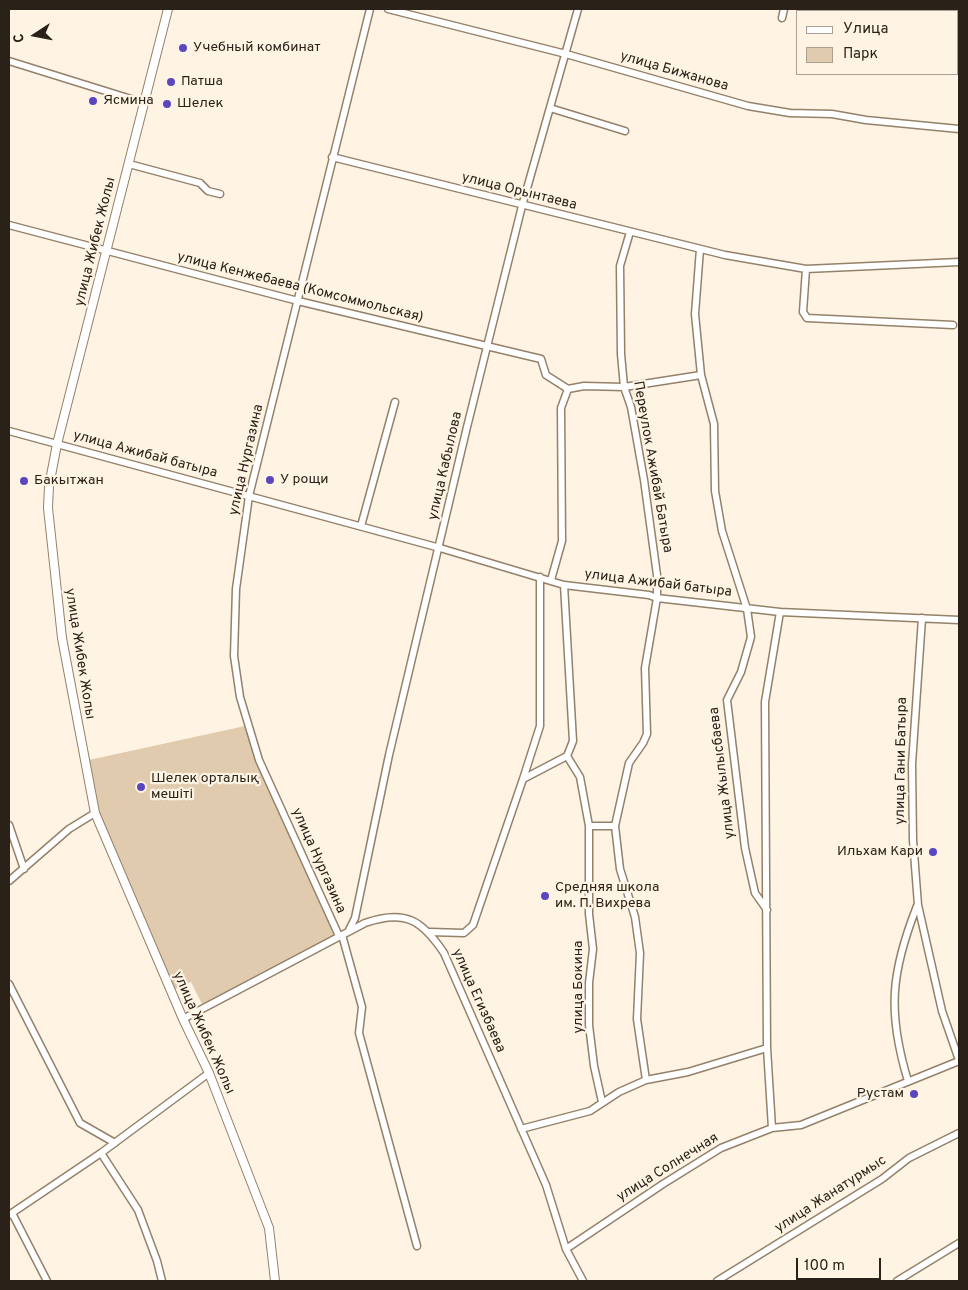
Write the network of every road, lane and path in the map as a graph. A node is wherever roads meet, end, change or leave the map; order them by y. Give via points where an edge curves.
1 (168, 9) edge
2 (370, 9) edge
3 (388, 9) edge
4 (578, 9) edge
5 (784, 9) edge
6 (782, 18) dead end
7 (566, 54) junction
8 (9, 61) edge
9 (144, 103) junction
10 (550, 108) junction
11 (959, 129) edge
12 (625, 131) dead end
13 (332, 158) junction
14 (129, 164) junction
15 (220, 194) dead end
16 (522, 206) junction
17 (9, 225) edge
18 (630, 232) junction
19 (700, 249) junction
20 (106, 252) junction
21 (959, 262) edge
22 (806, 269) junction
23 (298, 301) junction
24 (953, 325) dead end
25 (487, 347) junction
26 (701, 375) junction
27 (624, 387) junction
28 (568, 389) junction
29 (395, 402) dead end
30 (9, 431) edge
31 (58, 444) junction
32 (249, 496) junction
33 (361, 526) junction
34 (440, 548) junction
35 (540, 577) junction
36 (551, 580) junction
37 (564, 585) junction
38 (657, 598) junction
39 (747, 608) junction
40 (780, 612) junction
41 (922, 618) junction
42 (959, 620) edge
43 (567, 756) junction
44 (523, 779) junction
45 (95, 813) junction
46 (9, 825) edge
47 (588, 826) junction
48 (615, 826) junction
49 (24, 870) junction
50 (9, 881) edge
51 (918, 905) junction
52 (767, 910) junction
53 (430, 932) junction
54 (343, 934) junction
55 (9, 984) edge
56 (183, 1019) junction
57 (767, 1048) junction
58 (959, 1060) edge
59 (209, 1074) junction
60 (646, 1080) junction
61 (908, 1081) junction
62 (602, 1102) junction
63 (772, 1128) junction
64 (521, 1129) junction
65 (959, 1132) edge
66 (114, 1143) junction
67 (101, 1153) junction
68 (10, 1214) edge
69 (959, 1243) edge
70 (417, 1246) dead end
71 (566, 1249) junction
72 (47, 1281) edge
73 (162, 1281) edge
74 (275, 1281) edge
75 (583, 1281) edge
76 (717, 1281) edge
77 (897, 1281) edge

1 - 9 main road, улица Жибек Жолы
2 - 13 street, улица Нургазина
3 - 7 street, улица Бижанова
4 - 7 street, улица Кабылова
5 - 6 street
7 - 10 street, улица Кабылова
7 - 11 street, улица Бижанова via 748,106
8 - 9 street
9 - 14 main road, улица Жибек Жолы
10 - 12 street
10 - 16 street, улица Кабылова
13 - 16 street, улица Орынтаева
13 - 23 street, улица Нургазина
14 - 15 street via 200,183 208,191
14 - 20 main road, улица Жибек Жолы
16 - 18 street, улица Орынтаева
16 - 25 street, улица Кабылова
17 - 20 street, улица Кенжебаева (Комсоммольская)
18 - 19 street, улица Орынтаева
18 - 27 street, Переулок Ажибай Батыра via 620,266 619,312
19 - 22 street, улица Орынтаева
19 - 26 street, улица Жылысбаева via 694,314
20 - 23 street, улица Кенжебаева (Комсоммольская)
20 - 31 main road, улица Жибек Жолы
21 - 22 street, улица Орынтаева
22 - 24 street via 803,312 807,318
23 - 25 street, улица Кенжебаева (Комсоммольская)
23 - 32 street, улица Нургазина
25 - 28 street, улица Кенжебаева (Комсоммольская) via 541,360 546,375
25 - 34 street, улица Кабылова
26 - 27 street
26 - 39 street, улица Жылысбаева via 714,424 715,491 722,531
27 - 28 street
27 - 38 street, Переулок Ажибай Батыра via 631,407 644,480 657,575
28 - 36 street via 560,408 562,541
29 - 33 street
30 - 31 street, улица Ажибай батыра
31 - 32 street, улица Ажибай батыра
31 - 45 main road, улица Жибек Жолы via 48,508 62,638
32 - 33 street, улица Ажибай батыра
32 - 54 street, улица Нургазина via 236,589 234,656 240,698 259,760
33 - 34 street, улица Ажибай батыра
34 - 35 street, улица Ажибай батыра
34 - 54 street, улица Кабылова via 389,755 355,918
35 - 36 street, улица Ажибай батыра
35 - 44 street via 540,726
36 - 37 street, улица Ажибай батыра
37 - 38 street, улица Ажибай батыра
37 - 43 street via 574,716 573,741
38 - 39 street, улица Ажибай батыра
38 - 48 street, Переулок Ажибай Батыра via 645,668 647,734 630,760
39 - 40 street, улица Ажибай батыра
39 - 52 street, улица Жылысбаева via 751,637 741,672 727,700 745,848 755,893
40 - 41 street, улица Ажибай батыра
40 - 52 street via 765,702
41 - 42 street, улица Ажибай батыра
41 - 51 street, улица Гани Батыра via 912,764
43 - 44 street
43 - 47 street, улица Бокина via 580,777
44 - 53 street via 473,925 464,933
45 - 49 street via 69,829
45 - 56 main road, улица Жибек Жолы
46 - 49 street
47 - 48 street
47 - 62 street, улица Бокина via 589,914 593,949 589,1025
48 - 60 street via 620,869 635,917 640,953 637,1020
49 - 50 street
51 - 58 street, улица Гани Батыра via 942,1011
51 - 61 street, улица Гани Батыра via 900,956 894,993 897,1041
52 - 57 street
53 - 54 street, улица Егизбаева via 418,922 392,917 378,918
53 - 64 street, улица Егизбаева via 444,953
54 - 56 street, улица Егизбаева
54 - 70 street, улица Нургазина via 362,1007 360,1033
55 - 66 street via 80,1123
56 - 59 main road, улица Жибек Жолы
57 - 60 street via 688,1072
57 - 63 street
58 - 61 street, улица Солнечная
59 - 66 street
59 - 74 main road, улица Жибек Жолы via 269,1228
60 - 62 street
61 - 63 street, улица Солнечная via 801,1125
62 - 64 street via 590,1111
63 - 71 street, улица Солнечная via 739,1139 703,1158
64 - 71 street, улица Егизбаева via 546,1185
65 - 76 street, улица Жанатурмыс via 909,1158 882,1179
66 - 67 street
67 - 68 street
67 - 73 street via 138,1210
68 - 72 street
69 - 77 street
71 - 75 street, улица Егизбаева

